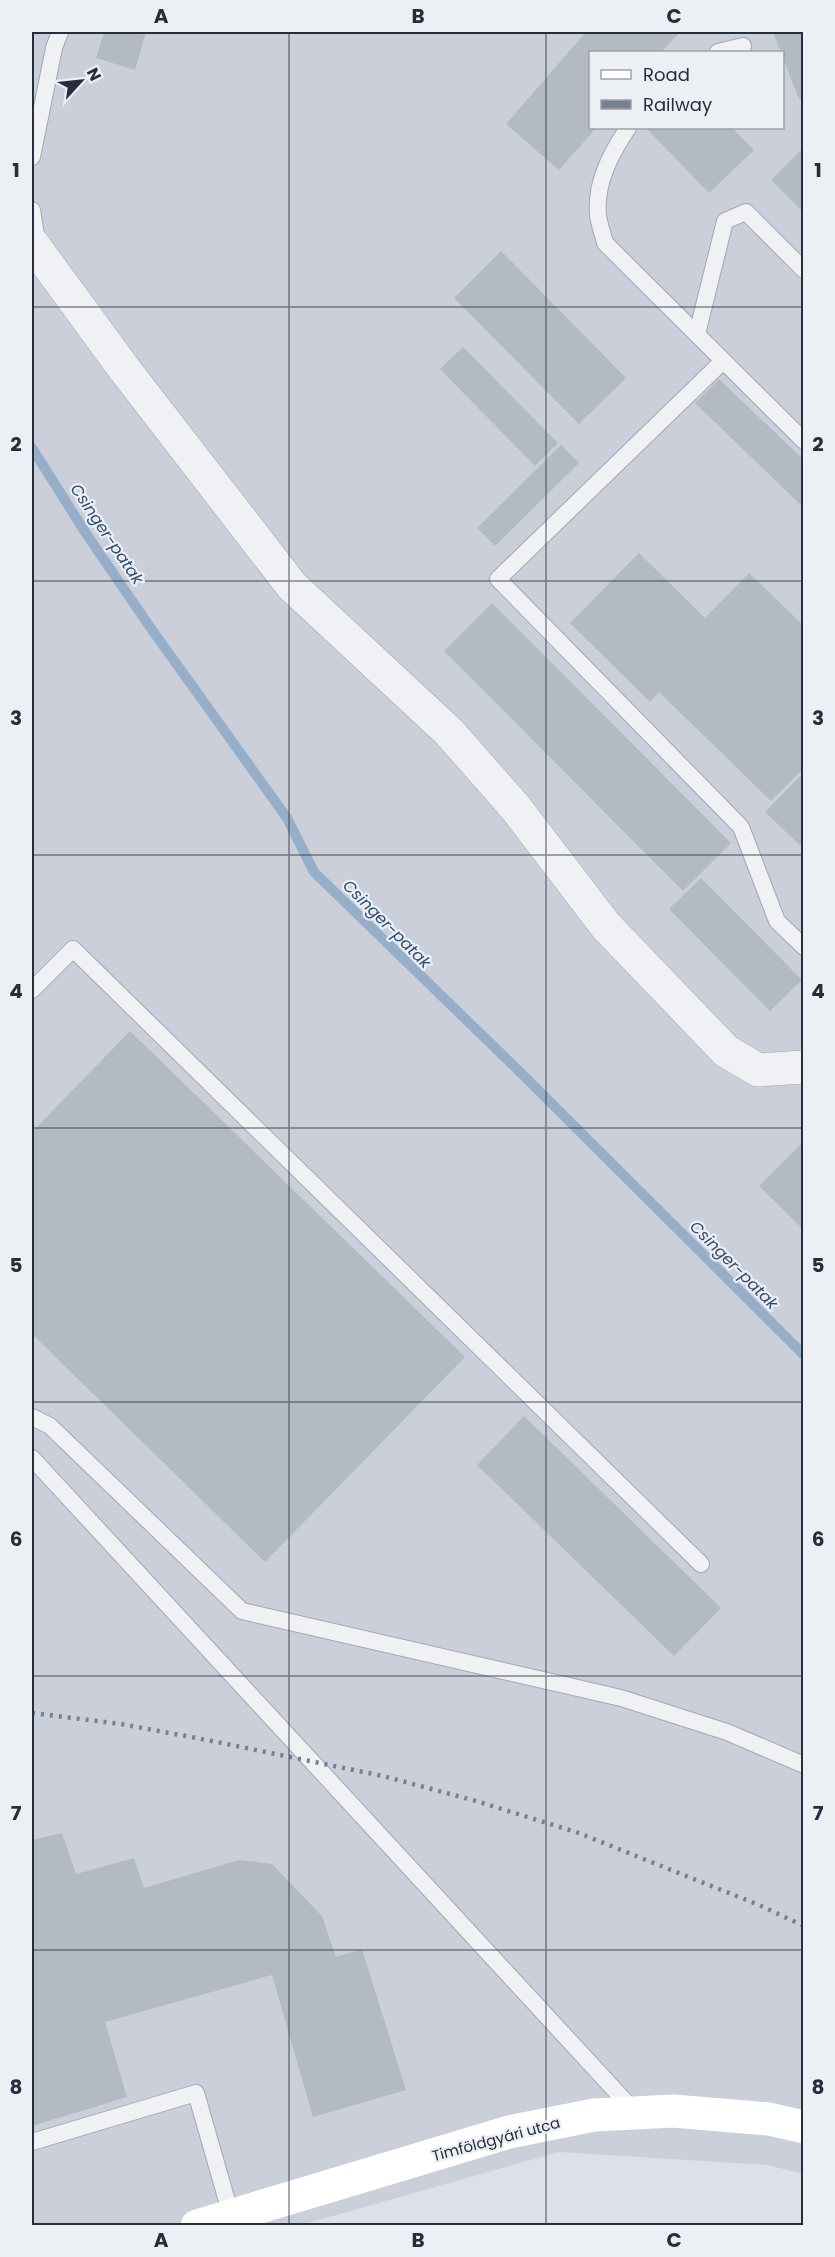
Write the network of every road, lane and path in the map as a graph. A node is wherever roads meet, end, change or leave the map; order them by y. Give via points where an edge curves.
1 (60, 32) edge
2 (743, 46) dead end
3 (722, 51) edge
4 (627, 129) edge
5 (32, 157) edge
6 (32, 210) edge
7 (35, 248) edge
8 (804, 270) edge
9 (697, 334) junction
10 (723, 361) junction
11 (804, 441) edge
12 (804, 946) edge
13 (32, 990) edge
14 (804, 1067) edge
15 (32, 1417) edge
16 (32, 1458) edge
17 (701, 1564) dead end
18 (804, 1765) edge
19 (636, 2113) junction
20 (804, 2127) edge
21 (32, 2142) edge
22 (231, 2216) junction
23 (197, 2226) edge

1 - 5 lane
2 - 3 lane
4 - 9 lane via 600,185 598,216 605,243
6 - 7 lane
7 - 14 street via 292,586 449,732 516,807 606,926 726,1051 758,1070
8 - 9 lane via 746,212 725,220
9 - 10 lane
10 - 11 lane
10 - 12 lane via 498,579 741,826 777,921
13 - 17 lane via 72,949
15 - 18 lane via 50,1426 242,1611 621,1698 727,1732
16 - 19 lane
19 - 20 main road, Timföldgyári utca via 685,2112
19 - 22 main road, Timföldgyári utca via 594,2115 509,2132
21 - 22 lane via 196,2093
22 - 23 main road, Timföldgyári utca

